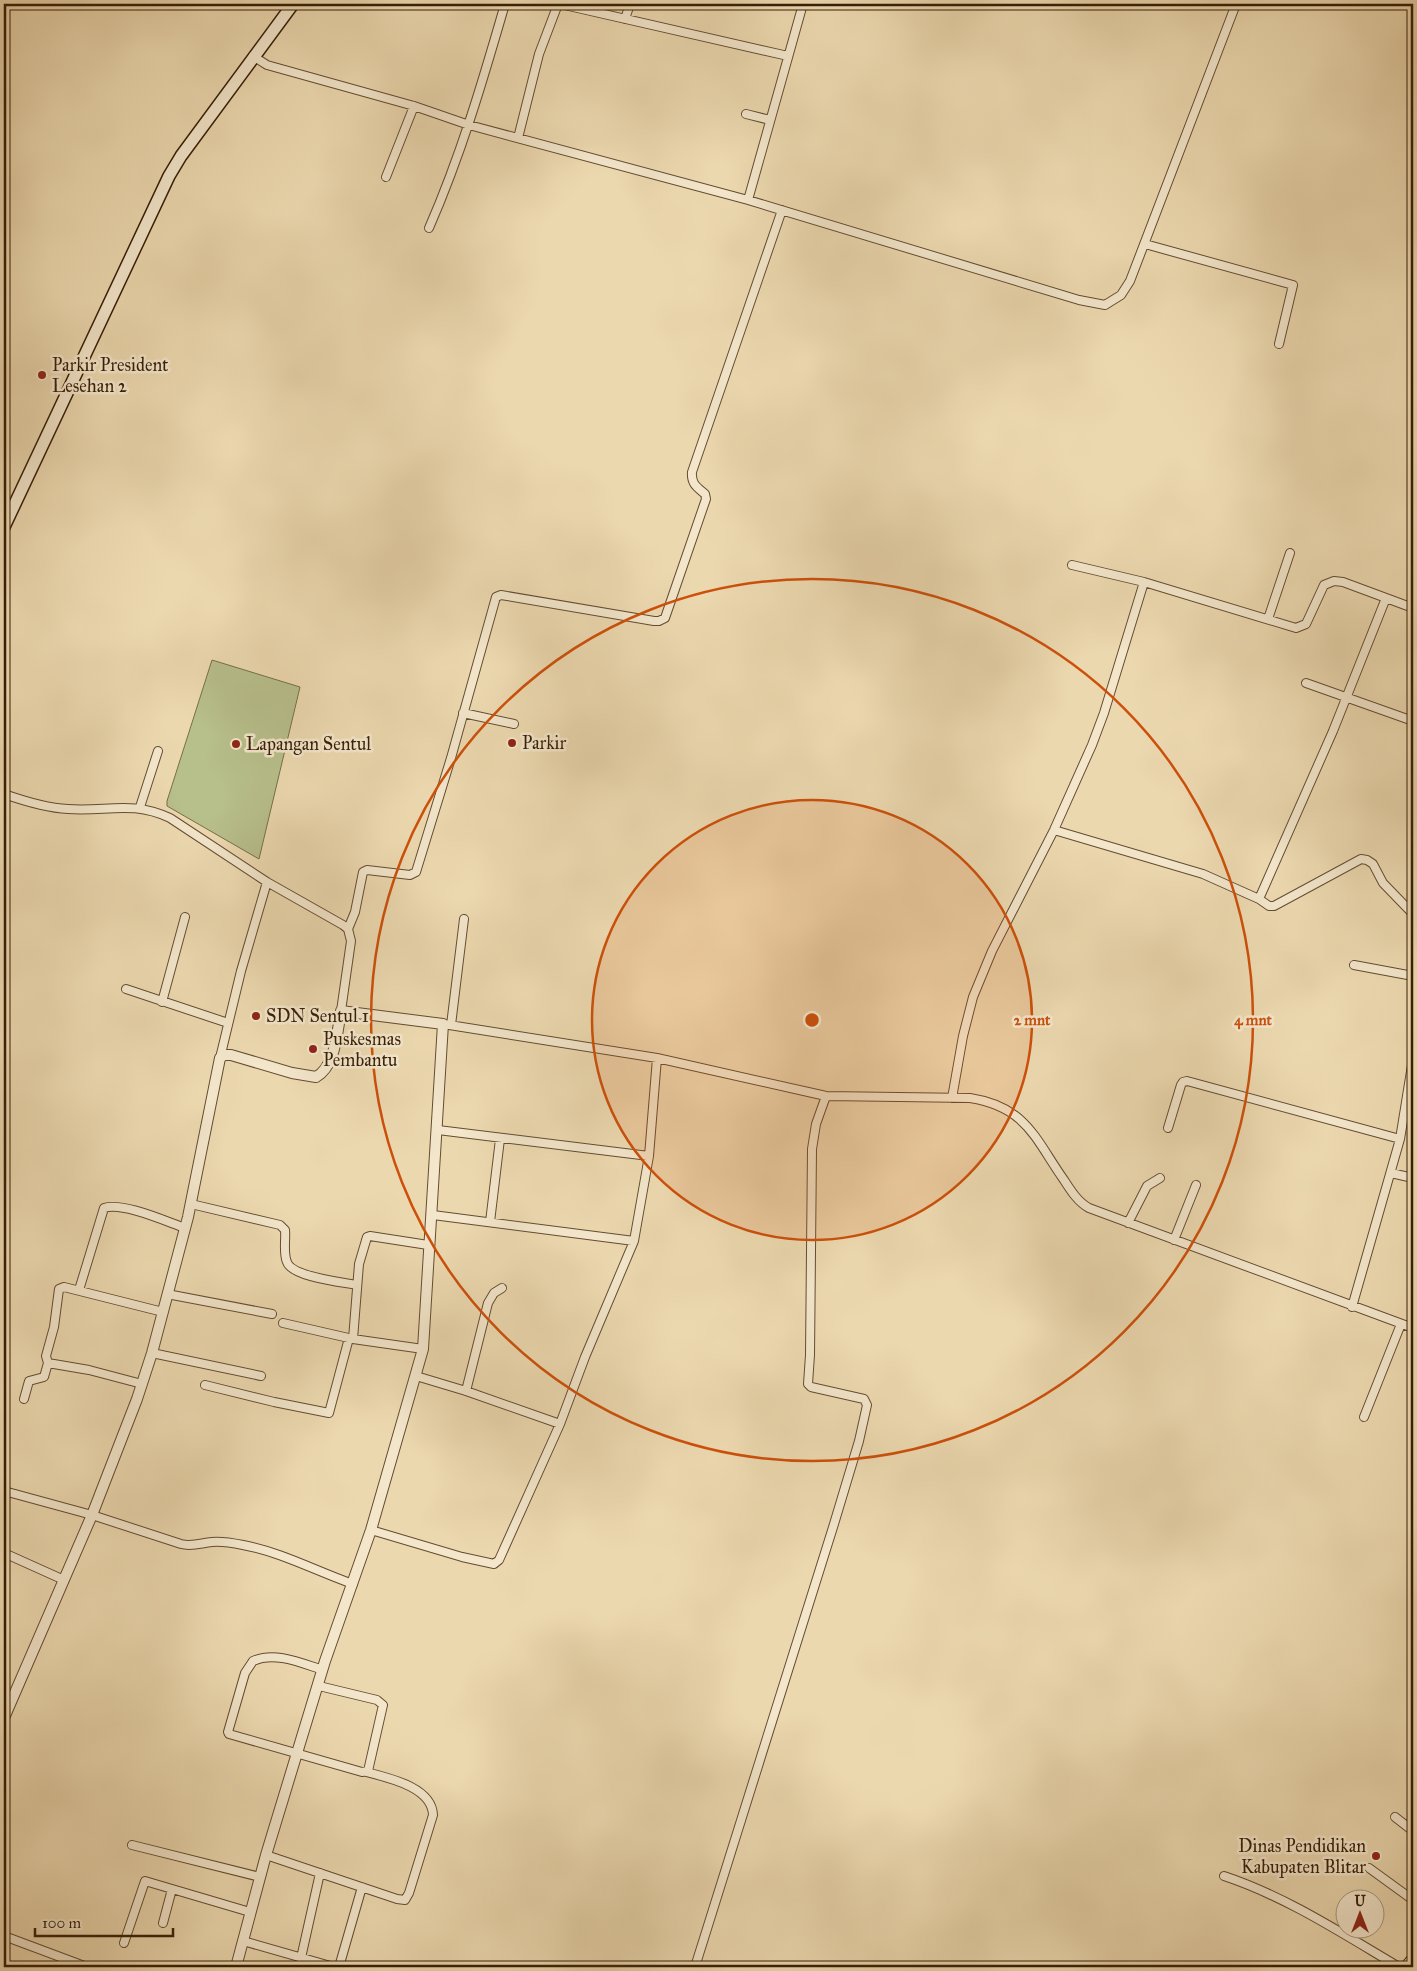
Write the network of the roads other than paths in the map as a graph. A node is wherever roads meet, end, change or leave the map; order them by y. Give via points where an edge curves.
1 (293, 4) edge
2 (505, 4) edge
3 (559, 4) edge
4 (630, 4) edge
5 (803, 4) edge
6 (1236, 4) edge
7 (624, 20) junction
8 (253, 56) junction
9 (788, 56) junction
10 (414, 106) junction
11 (746, 114) dead end
12 (770, 120) junction
13 (469, 126) junction
14 (518, 138) junction
15 (386, 177) dead end
16 (748, 200) junction
17 (782, 210) junction
18 (430, 228) dead end
19 (1144, 244) junction
20 (1279, 344) dead end
21 (4, 527) edge
22 (1290, 553) dead end
23 (1072, 565) dead end
24 (1144, 582) junction
25 (1386, 598) junction
26 (1413, 608) edge
27 (1268, 619) junction
28 (1306, 683) dead end
29 (1347, 697) junction
30 (463, 713) junction
31 (1413, 721) edge
32 (514, 724) dead end
33 (158, 751) dead end
34 (4, 794) edge
35 (140, 807) junction
36 (1054, 830) junction
37 (267, 882) junction
38 (1259, 900) junction
39 (1413, 914) edge
40 (185, 917) dead end
41 (464, 920) dead end
42 (348, 929) junction
43 (1354, 965) dead end
44 (1413, 976) edge
45 (126, 989) dead end
46 (162, 1002) junction
47 (341, 1011) junction
48 (228, 1023) junction
49 (447, 1025) junction
50 (220, 1058) junction
51 (657, 1058) junction
52 (1413, 1058) edge
53 (826, 1096) junction
54 (952, 1098) junction
55 (1168, 1128) dead end
56 (438, 1130) junction
57 (500, 1139) junction
58 (1400, 1139) junction
59 (649, 1156) junction
60 (1391, 1173) junction
61 (1160, 1178) dead end
62 (1413, 1178) edge
63 (1196, 1185) dead end
64 (190, 1204) junction
65 (432, 1215) junction
66 (490, 1222) junction
67 (1128, 1223) junction
68 (185, 1228) junction
69 (1174, 1240) junction
70 (634, 1242) junction
71 (428, 1245) junction
72 (357, 1285) junction
73 (502, 1288) dead end
74 (79, 1290) junction
75 (167, 1294) junction
76 (1352, 1306) junction
77 (163, 1312) junction
78 (272, 1314) dead end
79 (283, 1323) dead end
80 (1401, 1324) junction
81 (1413, 1328) edge
82 (351, 1339) junction
83 (423, 1349) junction
84 (152, 1353) junction
85 (48, 1363) junction
86 (261, 1376) dead end
87 (416, 1376) junction
88 (142, 1384) junction
89 (205, 1384) dead end
90 (466, 1391) junction
91 (24, 1398) dead end
92 (1364, 1416) dead end
93 (560, 1424) junction
94 (4, 1491) edge
95 (92, 1515) junction
96 (371, 1530) junction
97 (4, 1553) edge
98 (64, 1580) junction
99 (353, 1584) junction
100 (323, 1670) junction
101 (319, 1686) junction
102 (4, 1718) edge
103 (296, 1754) junction
104 (366, 1772) junction
105 (1396, 1817) dead end
106 (1413, 1831) edge
107 (132, 1846) dead end
108 (266, 1855) junction
109 (1369, 1868) dead end
110 (320, 1873) junction
111 (1224, 1876) dead end
112 (260, 1877) junction
113 (362, 1887) junction
114 (172, 1889) junction
115 (1413, 1900) edge
116 (250, 1912) junction
117 (164, 1923) dead end
118 (4, 1936) edge
119 (243, 1941) junction
120 (124, 1943) dead end
121 (301, 1958) junction
122 (1413, 1961) edge
123 (86, 1967) edge
124 (236, 1967) edge
125 (334, 1967) edge
126 (339, 1967) edge
127 (694, 1967) edge
128 (1399, 1967) edge
129 (1408, 1967) edge

1 - 8 main road
2 - 13 street
3 - 7 street
3 - 14 street via 539,54
4 - 7 street
5 - 9 street
6 - 19 street
7 - 9 street
8 - 10 street via 268,65
8 - 21 main road via 169,176
9 - 12 street
10 - 13 street
10 - 15 street
11 - 12 street
12 - 16 street
13 - 14 street
13 - 18 street
14 - 16 street
16 - 17 street
17 - 19 street via 1101,305 1109,304 1124,292
17 - 30 street via 692,472 695,486 706,494 706,499 665,618 654,621 498,596
19 - 20 street via 1294,285
22 - 27 street
23 - 24 street
24 - 27 street
24 - 36 street via 1104,713
25 - 26 street
25 - 27 street via 1334,581 1324,585 1303,627 1296,628
25 - 29 street
28 - 29 street
29 - 31 street
29 - 38 street
30 - 32 street
30 - 42 street via 416,872 410,875 363,872
33 - 35 street
34 - 35 street via 68,809
35 - 37 street via 170,818
36 - 38 street via 1203,874
36 - 54 street via 992,951 973,996
37 - 42 street
37 - 48 street
38 - 39 street via 1274,906 1361,858 1373,864 1383,883
40 - 46 street
41 - 49 street
42 - 47 street via 351,941
43 - 44 street
45 - 46 street
46 - 48 street
47 - 49 street
47 - 50 street via 328,1064 316,1077 231,1055
48 - 50 street
49 - 51 street
49 - 56 street
50 - 64 street
51 - 53 street
51 - 59 street
52 - 58 street
53 - 54 street
53 - 127 street via 816,1124 812,1149 808,1384 864,1399 867,1405 840,1505
54 - 67 street via 989,1101 1008,1110 1036,1136 1082,1204
55 - 58 street via 1181,1085 1187,1081
56 - 57 street
56 - 65 street
57 - 59 street
57 - 66 street
58 - 60 street
59 - 70 street
60 - 62 street
60 - 76 street
61 - 67 street via 1147,1186
63 - 69 street
64 - 68 street
64 - 72 street via 280,1225 285,1230 286,1260 293,1269 302,1274
65 - 66 street
65 - 71 street
66 - 70 street
67 - 69 street
68 - 74 street via 123,1208 104,1208
68 - 75 street
69 - 76 street
70 - 93 street
71 - 72 street via 367,1237
71 - 83 street
72 - 82 street
73 - 90 street via 488,1302
74 - 77 street
74 - 85 street via 59,1289 46,1356
75 - 77 street
75 - 78 street
76 - 80 street
77 - 84 street
79 - 82 street
80 - 81 street
80 - 92 street
82 - 83 street
82 - 89 street via 329,1413
83 - 87 street
84 - 86 street
84 - 88 street
85 - 88 street
85 - 91 street via 44,1377 29,1380
87 - 90 street
87 - 96 street
88 - 95 street
90 - 93 street
93 - 96 street via 496,1563 462,1557
94 - 95 street
95 - 98 street
95 - 99 street via 181,1544 194,1546 217,1542 255,1547
96 - 99 street
97 - 98 street
98 - 102 street
99 - 100 street
100 - 101 street
100 - 103 street via 271,1657 253,1661 245,1674 229,1734
101 - 103 street
101 - 104 street via 377,1700 382,1705
103 - 104 street
103 - 108 street
104 - 113 street via 418,1791 431,1804 433,1816 407,1898 397,1899
105 - 106 street
107 - 112 street
108 - 110 street
108 - 112 street
109 - 115 street
110 - 113 street
110 - 121 street
111 - 128 street via 1272,1894
112 - 116 street
113 - 126 street
114 - 116 street
114 - 117 street
114 - 120 street via 145,1881
116 - 119 street
118 - 123 street
119 - 121 street
119 - 124 street
121 - 125 street
122 - 129 highway

